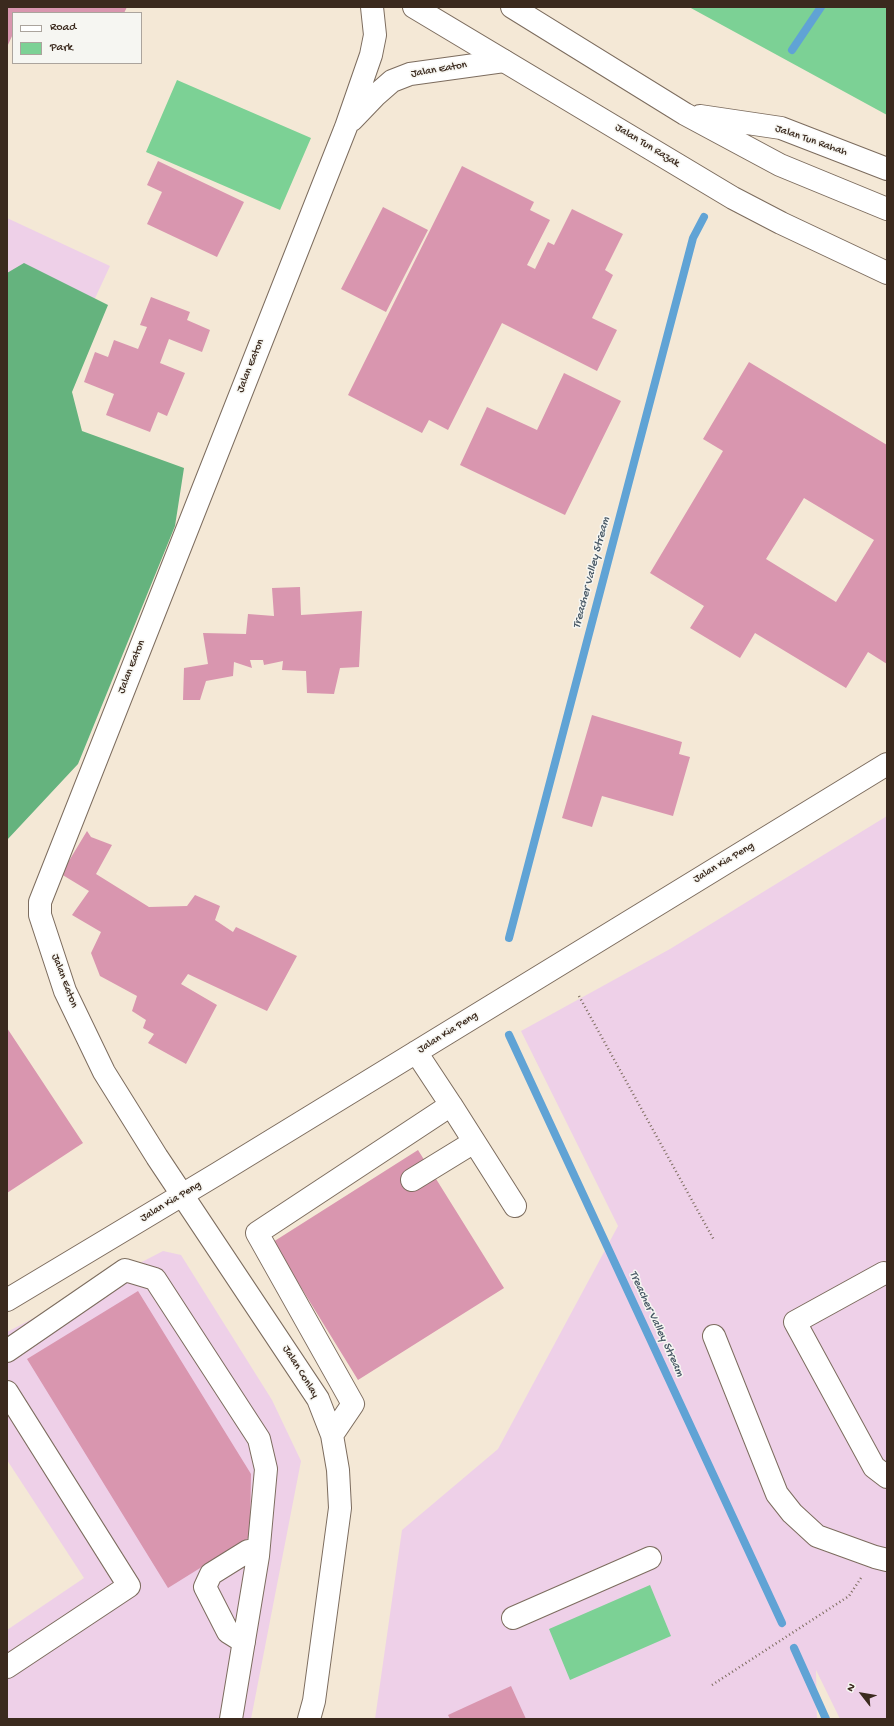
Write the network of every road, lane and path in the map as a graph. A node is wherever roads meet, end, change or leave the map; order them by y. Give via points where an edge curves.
1 (372, 7) edge
2 (414, 7) edge
3 (512, 7) edge
4 (504, 61) junction
5 (684, 114) junction
6 (346, 127) junction
7 (887, 169) edge
8 (887, 209) edge
9 (781, 223) junction
10 (887, 272) edge
11 (887, 288) edge
12 (887, 764) edge
13 (579, 996) dead end
14 (416, 1052) junction
15 (450, 1105) junction
16 (474, 1142) junction
17 (412, 1180) dead end
18 (183, 1194) junction
19 (515, 1206) dead end
20 (714, 1240) dead end
21 (884, 1273) dead end
22 (7, 1300) edge
23 (714, 1336) dead end
24 (7, 1351) edge
25 (7, 1392) edge
26 (332, 1435) junction
27 (887, 1477) edge
28 (258, 1556) junction
29 (650, 1558) dead end
30 (881, 1559) edge
31 (513, 1618) dead end
32 (244, 1642) junction
33 (7, 1667) edge
34 (712, 1685) dead end
35 (231, 1719) edge
36 (309, 1719) edge

1 - 6 street, Jalan Eaton via 376,34
2 - 4 street, Jalan Tun Razak
3 - 5 street
4 - 6 street, Jalan Eaton via 428,70 392,81
4 - 9 street, Jalan Tun Razak via 733,198
5 - 7 street, Jalan Tun Rahah via 781,128
5 - 8 street via 780,165
6 - 18 street, Jalan Eaton via 40,902 40,915 65,991 104,1072
9 - 10 street, Jalan Tun Razak
9 - 11 street
12 - 14 street, Jalan Kia Peng
13 - 20 path
14 - 15 street
14 - 18 street, Jalan Kia Peng
15 - 16 street
15 - 26 street via 257,1233 353,1404
16 - 17 street
16 - 19 street
18 - 22 street, Jalan Kia Peng
18 - 26 street, Jalan Conlay via 318,1399
21 - 27 street via 795,1322 828,1378 874,1467
23 - 30 street via 777,1494 816,1536
24 - 28 street via 125,1270 155,1279 259,1439 266,1469
25 - 33 street via 134,1592
26 - 36 street, Jalan Conlay via 338,1470 340,1508 314,1701
28 - 32 street
28 - 32 street via 248,1551 211,1574 205,1587 228,1632
29 - 31 street
30 - 34 path via 849,1596
32 - 35 street

